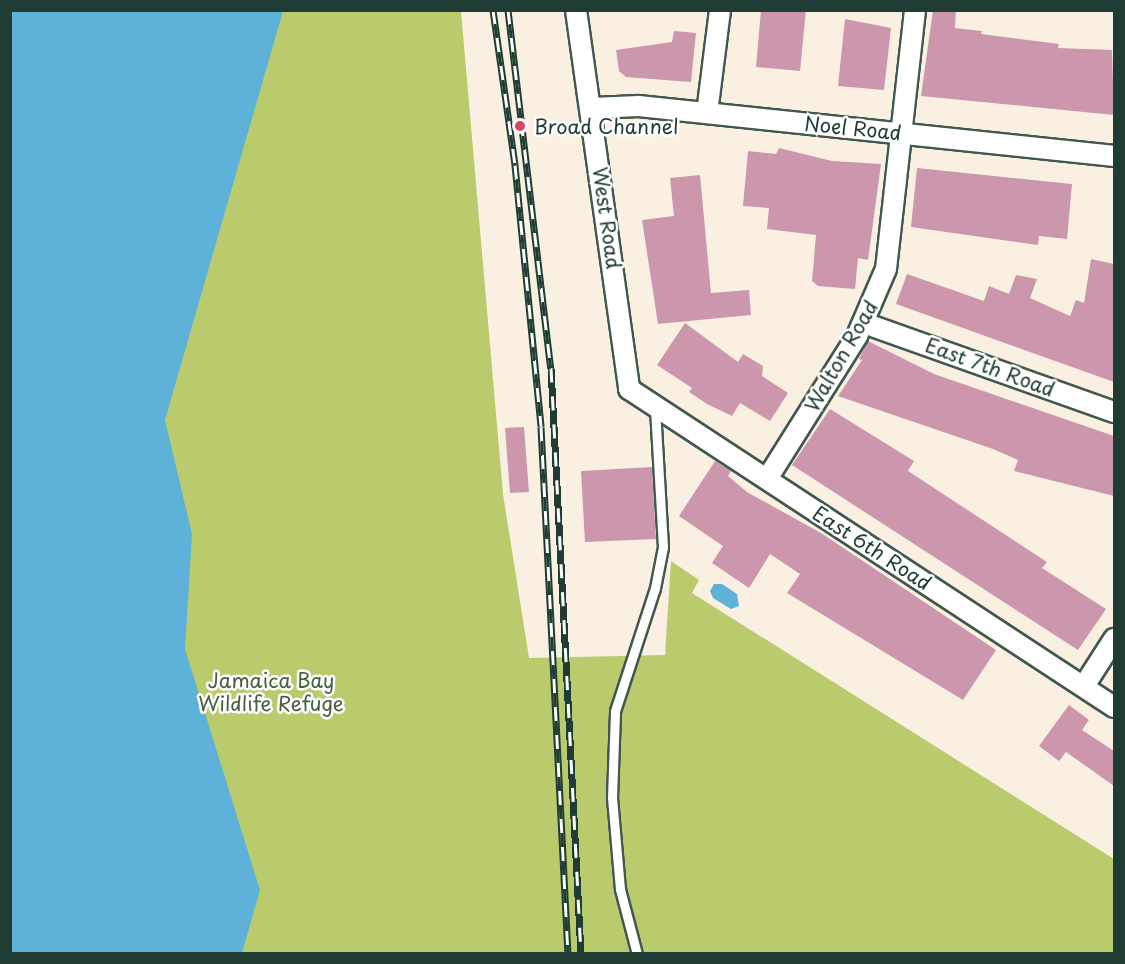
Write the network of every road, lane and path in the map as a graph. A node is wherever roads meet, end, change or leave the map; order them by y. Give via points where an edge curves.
1 (576, 10) edge
2 (720, 10) edge
3 (915, 10) edge
4 (592, 108) junction
5 (707, 113) junction
6 (902, 134) junction
7 (1114, 156) edge
8 (864, 322) junction
9 (629, 389) joint
10 (655, 407) junction
11 (1114, 412) edge
12 (767, 479) junction
13 (1114, 639) edge
14 (1084, 686) junction
15 (1114, 707) edge
16 (637, 954) edge

1 - 4 street, West Road
2 - 5 street
3 - 6 street, Walton Road
4 - 5 street, Noel Road via 628,105
4 - 9 street, West Road
5 - 6 street, Noel Road
6 - 7 street, Noel Road
6 - 8 street, Walton Road via 889,257
8 - 11 street, East 7th Road
8 - 12 street, Walton Road
9 - 10 street, East 6th Road
10 - 12 street, East 6th Road
10 - 16 lane via 663,547 655,588 615,711 612,798 620,889
12 - 14 street, East 6th Road
13 - 14 street
14 - 15 street, East 6th Road

